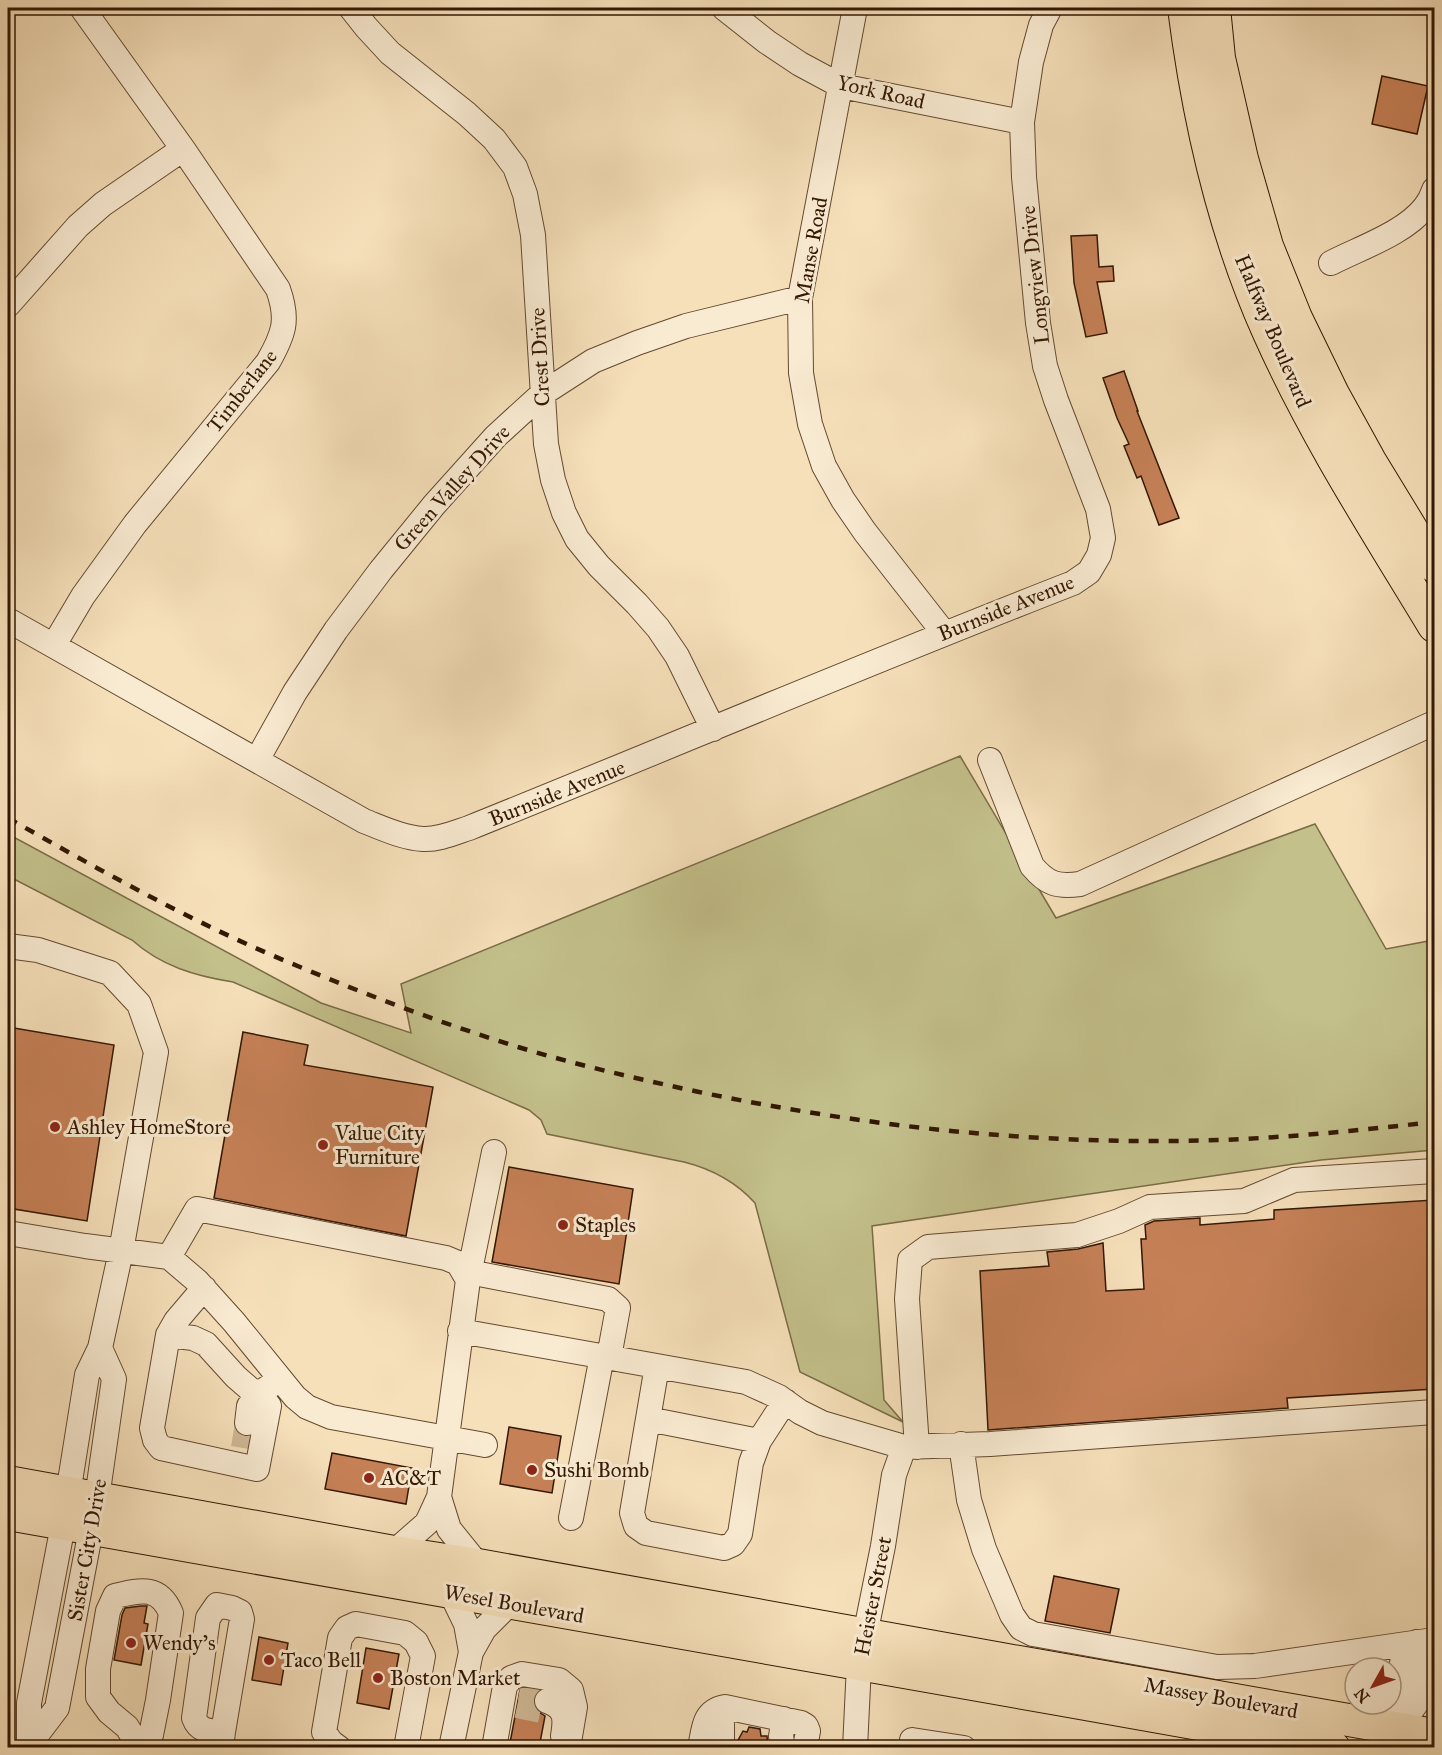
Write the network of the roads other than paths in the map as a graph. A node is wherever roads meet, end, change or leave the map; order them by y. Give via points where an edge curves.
1 (82, 8) edge
2 (351, 8) edge
3 (724, 8) edge
4 (855, 8) edge
5 (1050, 8) edge
6 (1184, 8) edge
7 (1214, 8) edge
8 (840, 86) junction
9 (1022, 122) junction
10 (183, 149) junction
11 (1434, 190) edge
12 (1331, 263) dead end
13 (800, 298) junction
14 (8, 305) edge
15 (542, 394) junction
16 (1103, 538) joint
17 (1434, 566) edge
18 (8, 620) edge
19 (1434, 626) edge
20 (944, 633) junction
21 (54, 645) junction
22 (1434, 723) edge
23 (713, 729) junction
24 (257, 760) junction
25 (990, 760) dead end
26 (8, 946) edge
27 (494, 1152) dead end
28 (1434, 1171) edge
29 (8, 1233) edge
30 (121, 1251) junction
31 (169, 1257) junction
32 (468, 1276) junction
33 (204, 1288) junction
34 (460, 1330) junction
35 (168, 1335) junction
36 (605, 1357) junction
37 (657, 1366) junction
38 (280, 1379) junction
39 (265, 1399) junction
40 (785, 1401) junction
41 (1434, 1412) edge
42 (648, 1419) junction
43 (247, 1424) tunnel mouth
44 (448, 1439) junction
45 (759, 1441) junction
46 (960, 1444) junction
47 (485, 1445) dead end
48 (911, 1447) junction
49 (8, 1482) edge
50 (83, 1495) junction
51 (439, 1497) junction
52 (8, 1515) edge
53 (572, 1518) dead end
54 (77, 1527) junction
55 (394, 1552) junction
56 (478, 1565) junction
57 (451, 1593) junction
58 (510, 1603) junction
59 (866, 1634) junction
60 (1426, 1641) edge
61 (471, 1652) junction
62 (1007, 1660) joint
63 (859, 1665) junction
64 (1022, 1692) joint
65 (724, 1716) junction
66 (1434, 1735) edge
67 (780, 1738) edge
68 (1396, 1738) edge
69 (911, 1744) edge
70 (27, 1745) edge
71 (956, 1747) edge
72 (140, 1748) edge
73 (145, 1748) edge
74 (339, 1748) edge
75 (406, 1748) edge
76 (451, 1748) edge
77 (494, 1748) edge
78 (554, 1748) edge
79 (561, 1748) edge
80 (568, 1748) edge
81 (700, 1748) edge
82 (715, 1748) edge
83 (722, 1748) edge
84 (805, 1748) edge
85 (855, 1748) edge
86 (1334, 1748) edge

1 - 10 street, Timberlane
2 - 15 street, Crest Drive via 390,52 494,139 515,167 533,235
3 - 8 street, York Road via 767,42
4 - 8 street, Manse Road
5 - 9 street, Longview Drive via 1031,62
6 - 19 main road, Halfway Boulevard via 1191,66 1214,170 1241,262 1268,332 1344,478
7 - 17 main road, Halfway Boulevard via 1219,58 1267,246 1333,394
8 - 9 street, York Road
8 - 13 street, Manse Road
9 - 16 street, Longview Drive via 1024,177 1045,366 1098,509
10 - 14 street via 78,226
10 - 21 street, Timberlane via 278,289 285,320 281,339 268,362 135,524 83,596
11 - 12 street via 1414,219
13 - 15 street, Green Valley Drive via 686,326 637,343 593,361
13 - 20 street, Manse Road via 801,373 810,424 824,466 865,532
15 - 23 street, Crest Drive via 546,444 564,513 599,566 658,628 677,656
15 - 24 street, Green Valley Drive via 496,436 381,570 295,692
16 - 20 street, Burnside Avenue via 1089,572 1073,583
18 - 21 street, Burnside Avenue
20 - 23 street, Burnside Avenue
21 - 24 street, Burnside Avenue
22 - 25 street via 1080,884 1064,886 1049,882 1032,866
23 - 24 street, Burnside Avenue via 469,828 423,840 364,821
26 - 30 street, Sister City Drive via 38,950 110,973 139,1005 156,1052
27 - 32 street
28 - 48 street via 1294,1180 1244,1201 1150,1207 1077,1235 928,1247 910,1260 907,1299
29 - 30 street
30 - 31 street
30 - 50 street, Sister City Drive via 100,1348 87,1375
31 - 32 street via 197,1209 446,1258 458,1263
31 - 33 street
32 - 34 street
32 - 36 street via 608,1299 618,1308
33 - 35 street
33 - 38 street
34 - 36 street
34 - 44 street
35 - 39 street via 194,1338 206,1344 246,1387
35 - 39 street via 152,1428 161,1448 242,1456 257,1469
36 - 37 street
36 - 53 street
37 - 40 street via 746,1382
37 - 42 street
38 - 39 street
38 - 44 street via 307,1407 321,1414
39 - 43 street via 249,1406
40 - 45 street
40 - 48 street via 822,1423
41 - 46 street
42 - 45 street
42 - 45 street via 632,1513 636,1526 646,1533 724,1548 733,1544 740,1534 751,1463
44 - 47 street
44 - 51 street
46 - 48 street
46 - 60 street via 969,1500 984,1549 1012,1615 1021,1628 1033,1634 1217,1667 1256,1666
48 - 59 street, Heister Street via 894,1475
49 - 50 main road, Wesel Boulevard
50 - 54 street, Sister City Drive
50 - 55 main road, Wesel Boulevard
51 - 55 street via 427,1523
51 - 56 street via 449,1528
52 - 54 main road, Wesel Boulevard
54 - 57 main road, Wesel Boulevard
54 - 70 street, Sister City Drive via 29,1703
55 - 56 main road, Wesel Boulevard
56 - 59 main road, Wesel Boulevard
57 - 58 main road, Wesel Boulevard
57 - 61 street via 466,1624
58 - 61 street via 484,1629
58 - 63 main road, Wesel Boulevard
59 - 62 main road, Wesel Boulevard
59 - 63 street, Heister Street
60 - 68 street via 1416,1704
61 - 76 street
62 - 68 main road, Massey Boulevard
63 - 64 main road, Wesel Boulevard
63 - 85 street, Heister Street
64 - 86 main road, Massey Boulevard
65 - 67 street
65 - 81 street via 715,1709 708,1716
65 - 82 street
65 - 83 street
66 - 68 main road, Massey Boulevard
67 - 84 street via 801,1722 808,1731
69 - 71 street
72 - 73 street via 127,1727 98,1697 98,1669 108,1611 115,1596 135,1592 155,1593 166,1601 171,1613 158,1700
74 - 75 street via 324,1732 340,1638 356,1624 405,1633 416,1642 423,1656
77 - 80 street via 511,1695 511,1678 522,1674 559,1680 571,1690 575,1707
78 - 79 street via 556,1723 552,1707

